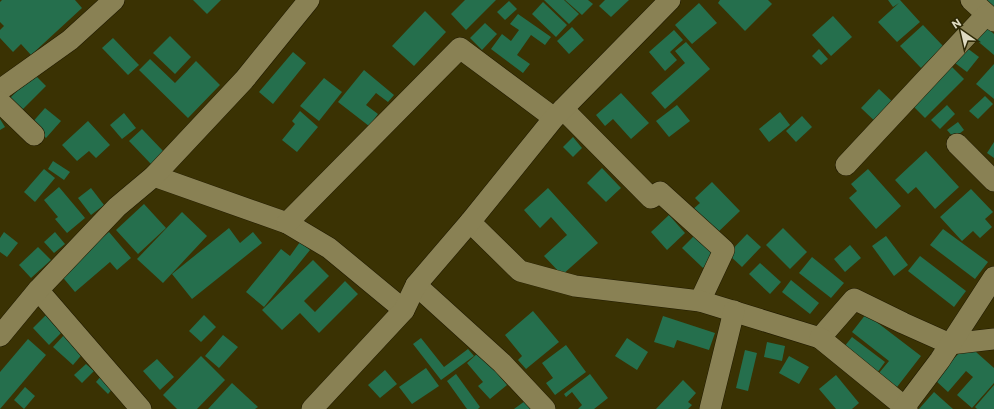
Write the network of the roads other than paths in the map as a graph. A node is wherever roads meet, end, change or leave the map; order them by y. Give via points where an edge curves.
1 (114, 0) edge
2 (670, 0) edge
3 (971, 0) edge
4 (307, 1) edge
5 (990, 18) edge
6 (0, 90) edge
7 (0, 102) edge
8 (558, 114) junction
9 (34, 135) dead end
10 (957, 144) dead end
11 (846, 165) dead end
12 (154, 176) junction
13 (994, 182) edge
14 (470, 222) junction
15 (287, 223) junction
16 (994, 277) edge
17 (416, 286) junction
18 (38, 290) junction
19 (700, 301) junction
20 (404, 310) junction
21 (734, 311) junction
22 (0, 336) edge
23 (820, 338) junction
24 (994, 339) edge
25 (950, 344) junction
26 (905, 408) edge
27 (141, 409) edge
28 (312, 409) edge
29 (545, 409) edge
30 (710, 409) edge

1 - 6 street via 70,40
2 - 8 street
3 - 5 street
4 - 12 street via 244,80
5 - 11 street
7 - 9 street
8 - 14 street
8 - 15 street via 460,48
8 - 19 street via 651,198 660,192 724,250
10 - 13 street
12 - 15 street
12 - 18 street via 117,207
14 - 17 street
14 - 19 street via 520,271 575,286
15 - 20 street via 329,248
16 - 25 street
17 - 20 street
17 - 29 street via 502,363
18 - 22 street
18 - 27 street
19 - 21 street
20 - 28 street
21 - 23 street
21 - 30 street
23 - 25 street via 854,299
23 - 26 street
24 - 25 street
25 - 26 street

